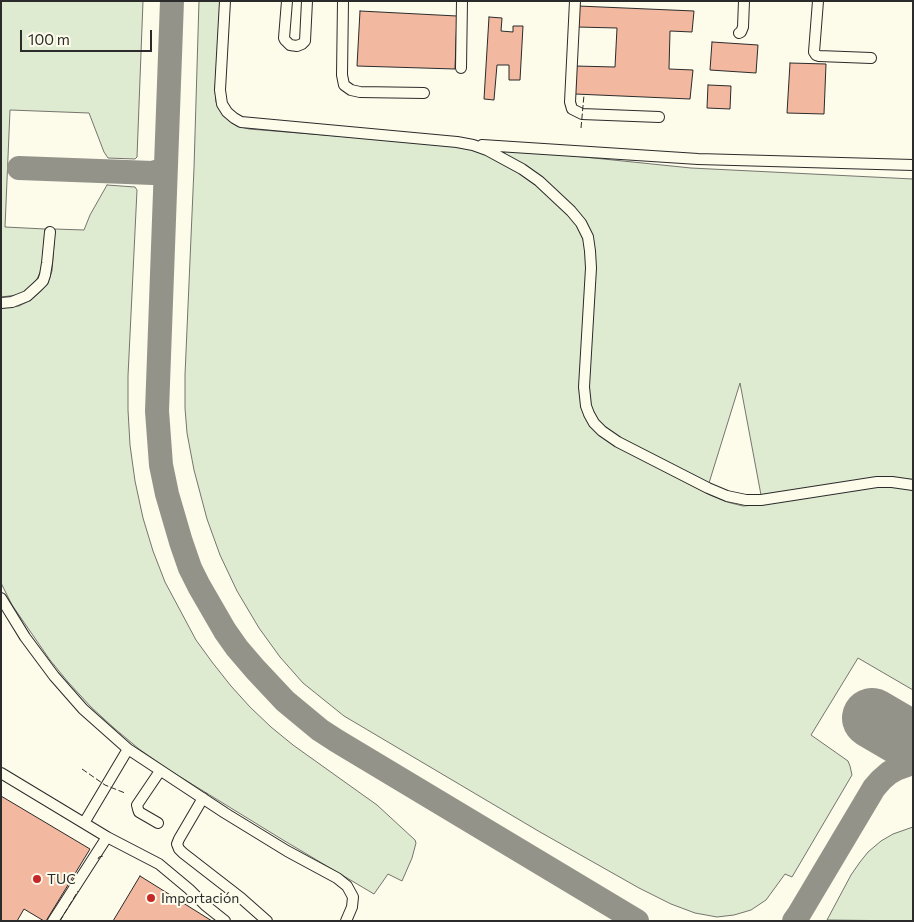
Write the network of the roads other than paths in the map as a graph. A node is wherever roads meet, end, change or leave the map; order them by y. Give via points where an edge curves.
1 (225, 1) edge
2 (287, 1) edge
3 (307, 1) edge
4 (344, 1) edge
5 (462, 1) edge
6 (575, 1) edge
7 (744, 1) edge
8 (818, 1) edge
9 (738, 33) dead end
10 (871, 58) dead end
11 (460, 68) dead end
12 (424, 93) dead end
13 (659, 117) dead end
14 (473, 145) junction
15 (913, 165) edge
16 (50, 232) dead end
17 (1, 303) edge
18 (913, 485) edge
19 (1, 598) edge
20 (128, 749) junction
21 (160, 771) junction
22 (1, 773) edge
23 (203, 798) junction
24 (84, 823) junction
25 (158, 823) dead end
26 (108, 837) junction
27 (53, 921) edge
28 (225, 921) edge
29 (267, 921) edge
30 (346, 921) edge

1 - 14 lane via 220,90 222,104 234,118 241,122
2 - 3 lane via 284,38 290,45 297,46 305,41
4 - 12 lane via 344,85 360,92
5 - 11 lane
6 - 13 lane via 572,109 582,114
7 - 9 lane via 743,26
8 - 10 lane via 816,55
14 - 15 lane via 698,159
14 - 18 lane via 539,181 572,211 588,237 591,268 584,387 589,414 602,431 708,488 746,500 877,482
16 - 17 lane via 43,281 28,296
19 - 20 lane via 54,676 83,709
20 - 21 lane
20 - 24 lane
21 - 23 lane
21 - 25 lane via 138,805 140,812
22 - 24 lane
23 - 29 lane via 179,839 179,849
23 - 30 lane via 347,886 353,897
24 - 26 lane
26 - 27 lane
26 - 28 lane via 159,864

